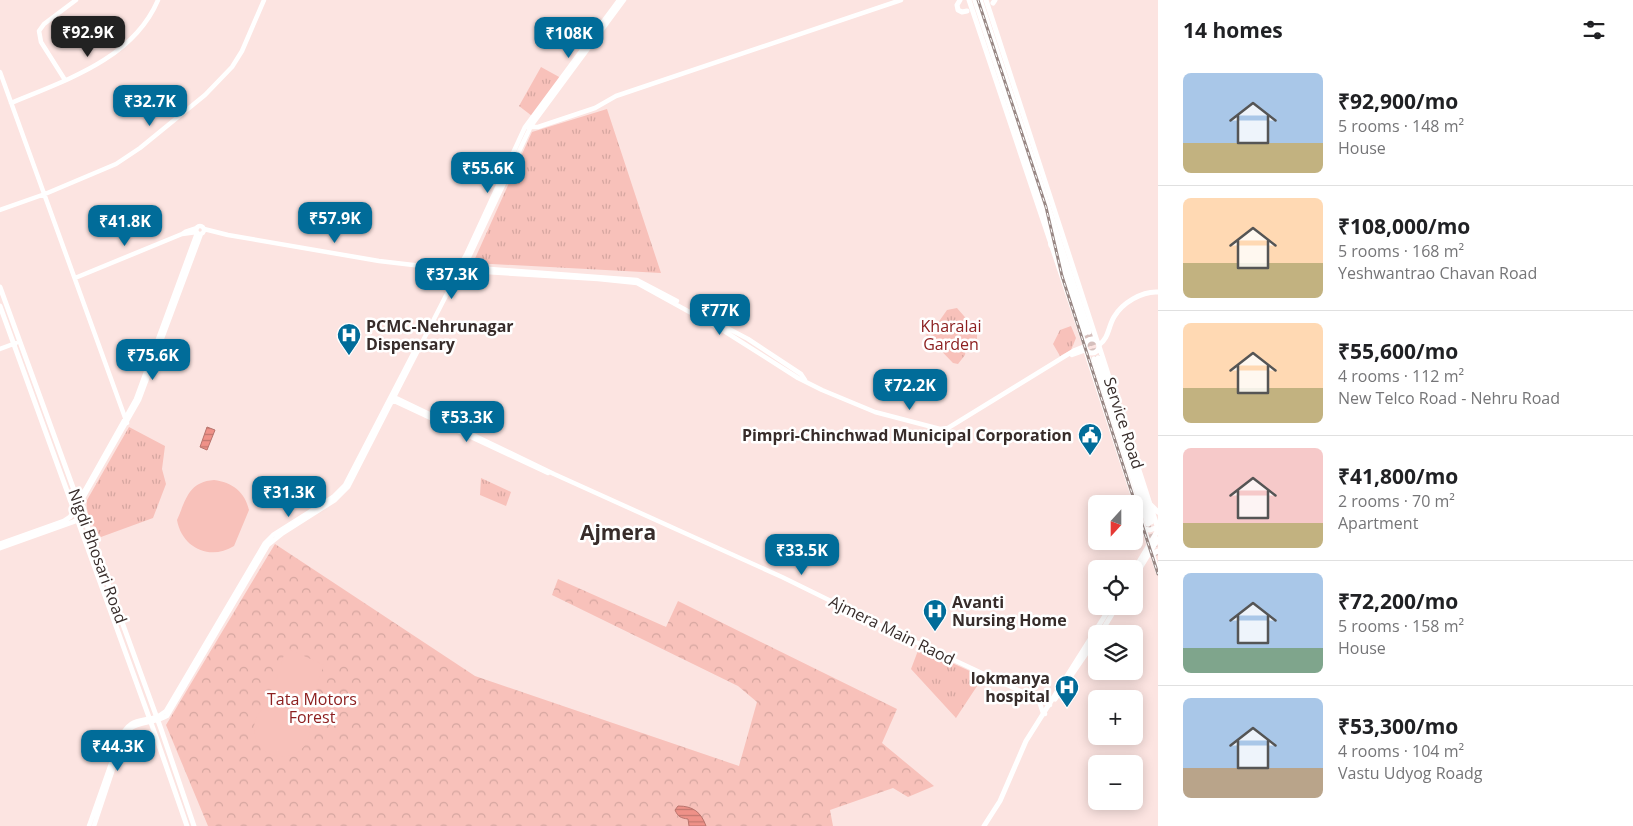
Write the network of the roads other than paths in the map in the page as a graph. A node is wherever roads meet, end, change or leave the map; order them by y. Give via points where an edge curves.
1 (75, 0) edge
2 (158, 0) edge
3 (264, 0) edge
4 (619, 0) edge
5 (624, 0) edge
6 (901, 0) edge
7 (960, 0) edge
8 (969, 0) edge
9 (974, 0) edge
10 (980, 0) edge
11 (986, 0) edge
12 (967, 11) dead end
13 (0, 72) edge
14 (64, 80) junction
15 (11, 103) junction
16 (528, 127) junction
17 (45, 194) junction
18 (0, 210) edge
19 (1051, 214) junction
20 (1049, 223) junction
21 (1060, 228) junction
22 (200, 231) junction
23 (1051, 245) junction
24 (458, 268) junction
25 (75, 278) junction
26 (0, 287) edge
27 (1158, 292) edge
28 (0, 306) edge
29 (20, 342) junction
30 (14, 344) junction
31 (1098, 344) junction
32 (1085, 348) junction
33 (0, 349) edge
34 (1096, 358) tunnel mouth
35 (392, 398) junction
36 (126, 421) junction
37 (77, 498) junction
38 (70, 500) junction
39 (1150, 504) junction
40 (79, 505) junction
41 (74, 510) junction
42 (1158, 512) edge
43 (84, 518) junction
44 (78, 520) junction
45 (1148, 525) junction
46 (1158, 528) edge
47 (1158, 539) edge
48 (0, 544) edge
49 (1150, 547) junction
50 (0, 548) edge
51 (1158, 551) edge
52 (1153, 556) junction
53 (1141, 560) edge
54 (1143, 561) edge
55 (1158, 572) edge
56 (1105, 615) edge
57 (1088, 650) edge
58 (1039, 701) junction
59 (1050, 705) junction
60 (1043, 715) junction
61 (157, 718) junction
62 (150, 720) junction
63 (89, 826) edge
64 (94, 826) edge
65 (187, 826) edge
66 (194, 826) edge
67 (984, 826) edge

1 - 14 street via 39,31 41,42
2 - 14 street via 145,22 120,48 98,64
3 - 17 street via 239,57 205,95 123,160
4 - 16 street
5 - 16 street
6 - 16 street via 650,84 616,96 595,108 541,126
7 - 12 main road via 958,10
8 - 23 main road, Service Road
9 - 20 highway
10 - 19 highway
11 - 21 main road, Service Road
13 - 15 street
14 - 15 street
15 - 17 street
16 - 24 street via 469,257
17 - 18 street
17 - 25 street
19 - 20 highway via 1087,332
19 - 21 highway
20 - 23 highway
21 - 31 main road, Service Road
22 - 24 street via 379,262
22 - 25 street via 185,232
22 - 36 street
23 - 32 main road, Service Road
24 - 32 street via 637,280 748,340 822,390 875,412 943,429
24 - 35 street
25 - 36 street
26 - 29 main road, Nigdi Bhosari Road
27 - 31 main road via 1134,299 1114,316
28 - 30 main road, Nigdi Bhosari Road
29 - 30 street
29 - 37 main road, Nigdi Bhosari Road
30 - 33 street
30 - 38 main road, Nigdi Bhosari Road
31 - 32 main road via 1089,339
31 - 32 main road via 1094,353
31 - 39 main road, Service Road
32 - 45 main road, Service Road
34 - 45 highway
35 - 58 street, Ajmera Main Raod via 526,464 782,577
35 - 61 street via 348,487 271,542 166,711
36 - 37 street
36 - 40 street
37 - 38 street
37 - 40 main road, Nigdi Bhosari Road
38 - 41 main road, Nigdi Bhosari Road
39 - 42 main road
39 - 46 main road, Service Road
40 - 41 main road
40 - 43 main road, Nigdi Bhosari Road
41 - 44 main road, Nigdi Bhosari Road
41 - 48 main road via 64,521
43 - 44 main road
43 - 61 main road, Nigdi Bhosari Road
44 - 50 main road
44 - 62 main road, Nigdi Bhosari Road
45 - 46 main road via 1150,530
45 - 49 main road, Service Road
46 - 49 main road
47 - 49 main road
49 - 52 main road, Service Road
49 - 53 main road
49 - 54 main road
51 - 52 main road
52 - 55 main road, Service Road
56 - 59 main road
57 - 59 main road
58 - 59 street, Ajmera Main Raod
58 - 60 street
59 - 60 main road
60 - 67 main road via 1026,741 1000,801
61 - 62 street
61 - 66 main road, Nigdi Bhosari Road
62 - 63 street via 132,722 123,732
62 - 64 street via 128,730
62 - 65 main road, Nigdi Bhosari Road

